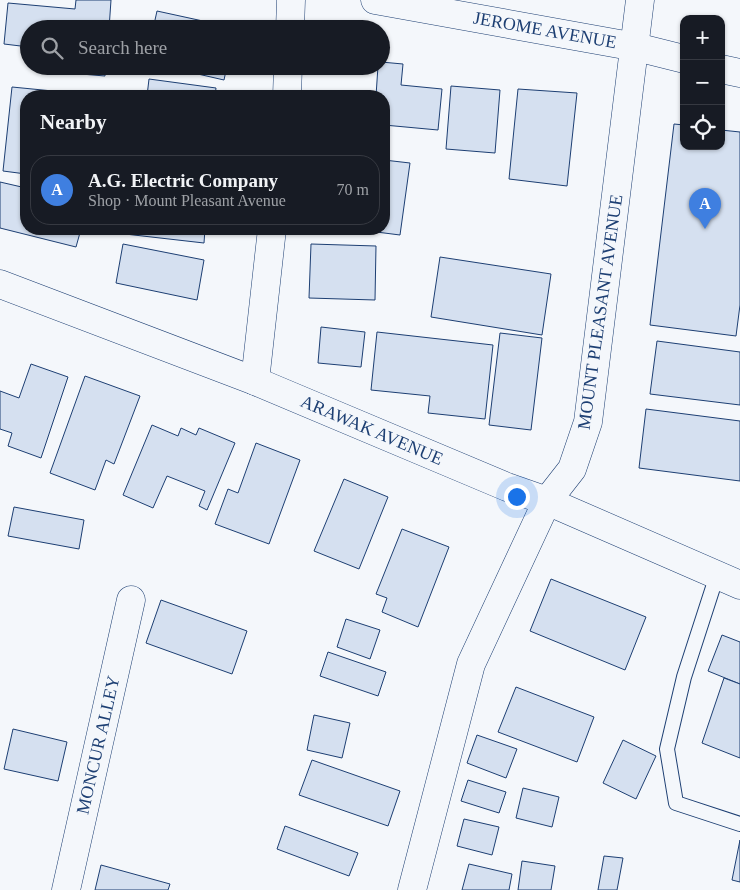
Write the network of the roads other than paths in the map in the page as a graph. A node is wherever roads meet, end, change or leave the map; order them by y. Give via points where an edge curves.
1 (291, 0) edge
2 (375, 0) edge
3 (640, 0) edge
4 (290, 20) edge
5 (636, 47) junction
6 (680, 58) edge
7 (725, 69) edge
8 (740, 73) edge
9 (288, 75) edge
10 (287, 90) edge
11 (271, 235) edge
12 (0, 284) edge
13 (255, 381) junction
14 (547, 501) junction
15 (729, 580) edge
16 (131, 600) dead end
17 (740, 824) edge
18 (66, 890) edge
19 (412, 890) edge

1 - 4 street
2 - 5 street, JEROME AVENUE
3 - 5 street, MOUNT PLEASANT AVENUE
5 - 6 street, JEROME AVENUE
5 - 14 street, MOUNT PLEASANT AVENUE via 588,422 572,469
7 - 8 street
9 - 10 street
11 - 13 street
12 - 13 street, ARAWAK AVENUE
13 - 14 street, ARAWAK AVENUE
14 - 15 street, ARAWAK AVENUE
14 - 19 street, MOUNT PLEASANT AVENUE via 471,664
15 - 17 lane via 684,678 667,750 676,803
16 - 18 street, MONCUR ALLEY

